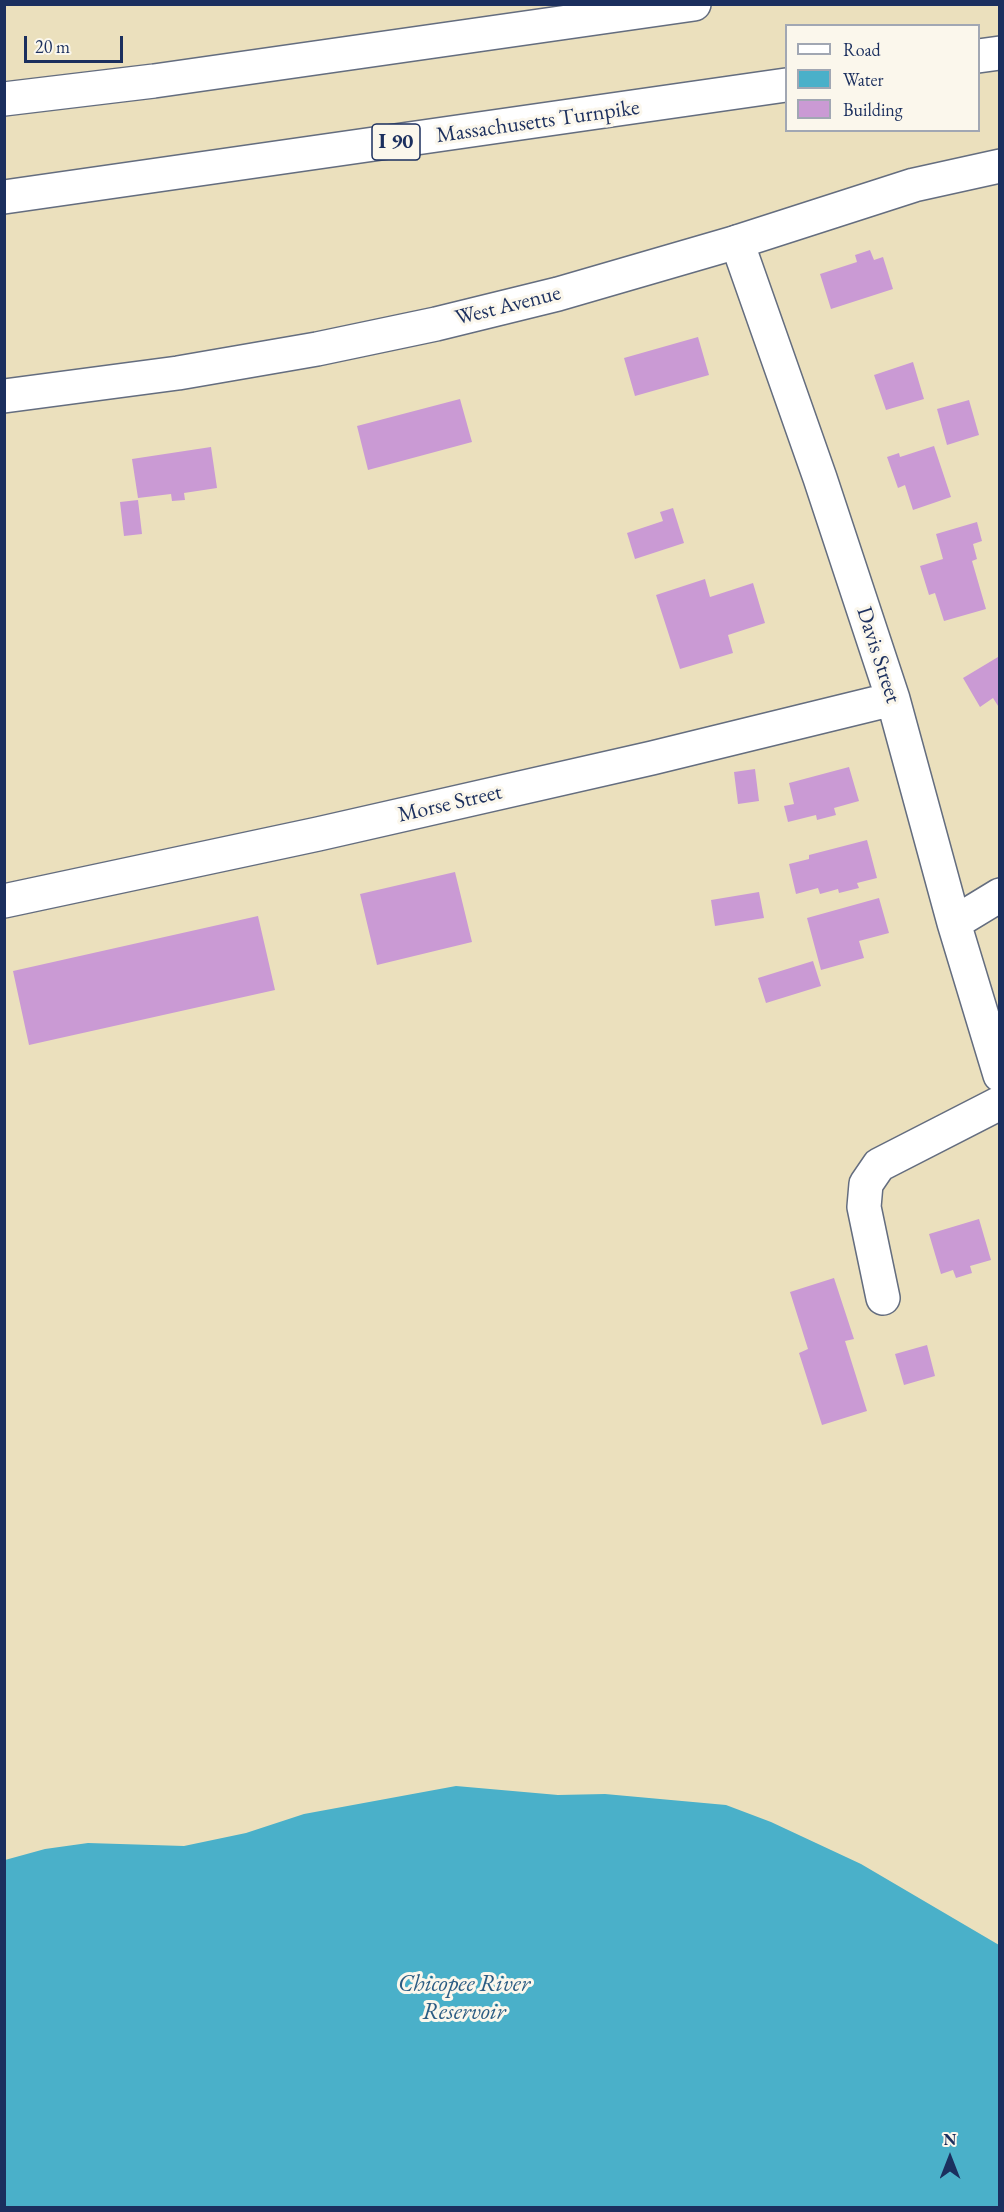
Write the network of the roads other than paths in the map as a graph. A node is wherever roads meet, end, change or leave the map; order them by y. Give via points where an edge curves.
1 (694, 4) edge
2 (999, 53) edge
3 (980, 56) edge
4 (785, 85) edge
5 (4, 99) edge
6 (999, 166) edge
7 (4, 197) edge
8 (736, 242) junction
9 (4, 396) edge
10 (893, 699) junction
11 (999, 895) edge
12 (4, 901) edge
13 (954, 923) junction
14 (999, 1075) edge
15 (999, 1103) edge
16 (883, 1298) dead end

1 - 5 main road
2 - 3 main road
4 - 7 main road, Massachusetts Turnpike / I 90
6 - 8 main road, West Avenue via 914,185
8 - 9 main road, West Avenue via 558,294 317,349 178,373
8 - 10 main road, Davis Street
10 - 12 main road, Morse Street via 318,834
10 - 13 main road, Davis Street
11 - 13 main road
13 - 14 main road, Davis Street
15 - 16 main road via 879,1165 866,1184 864,1207

